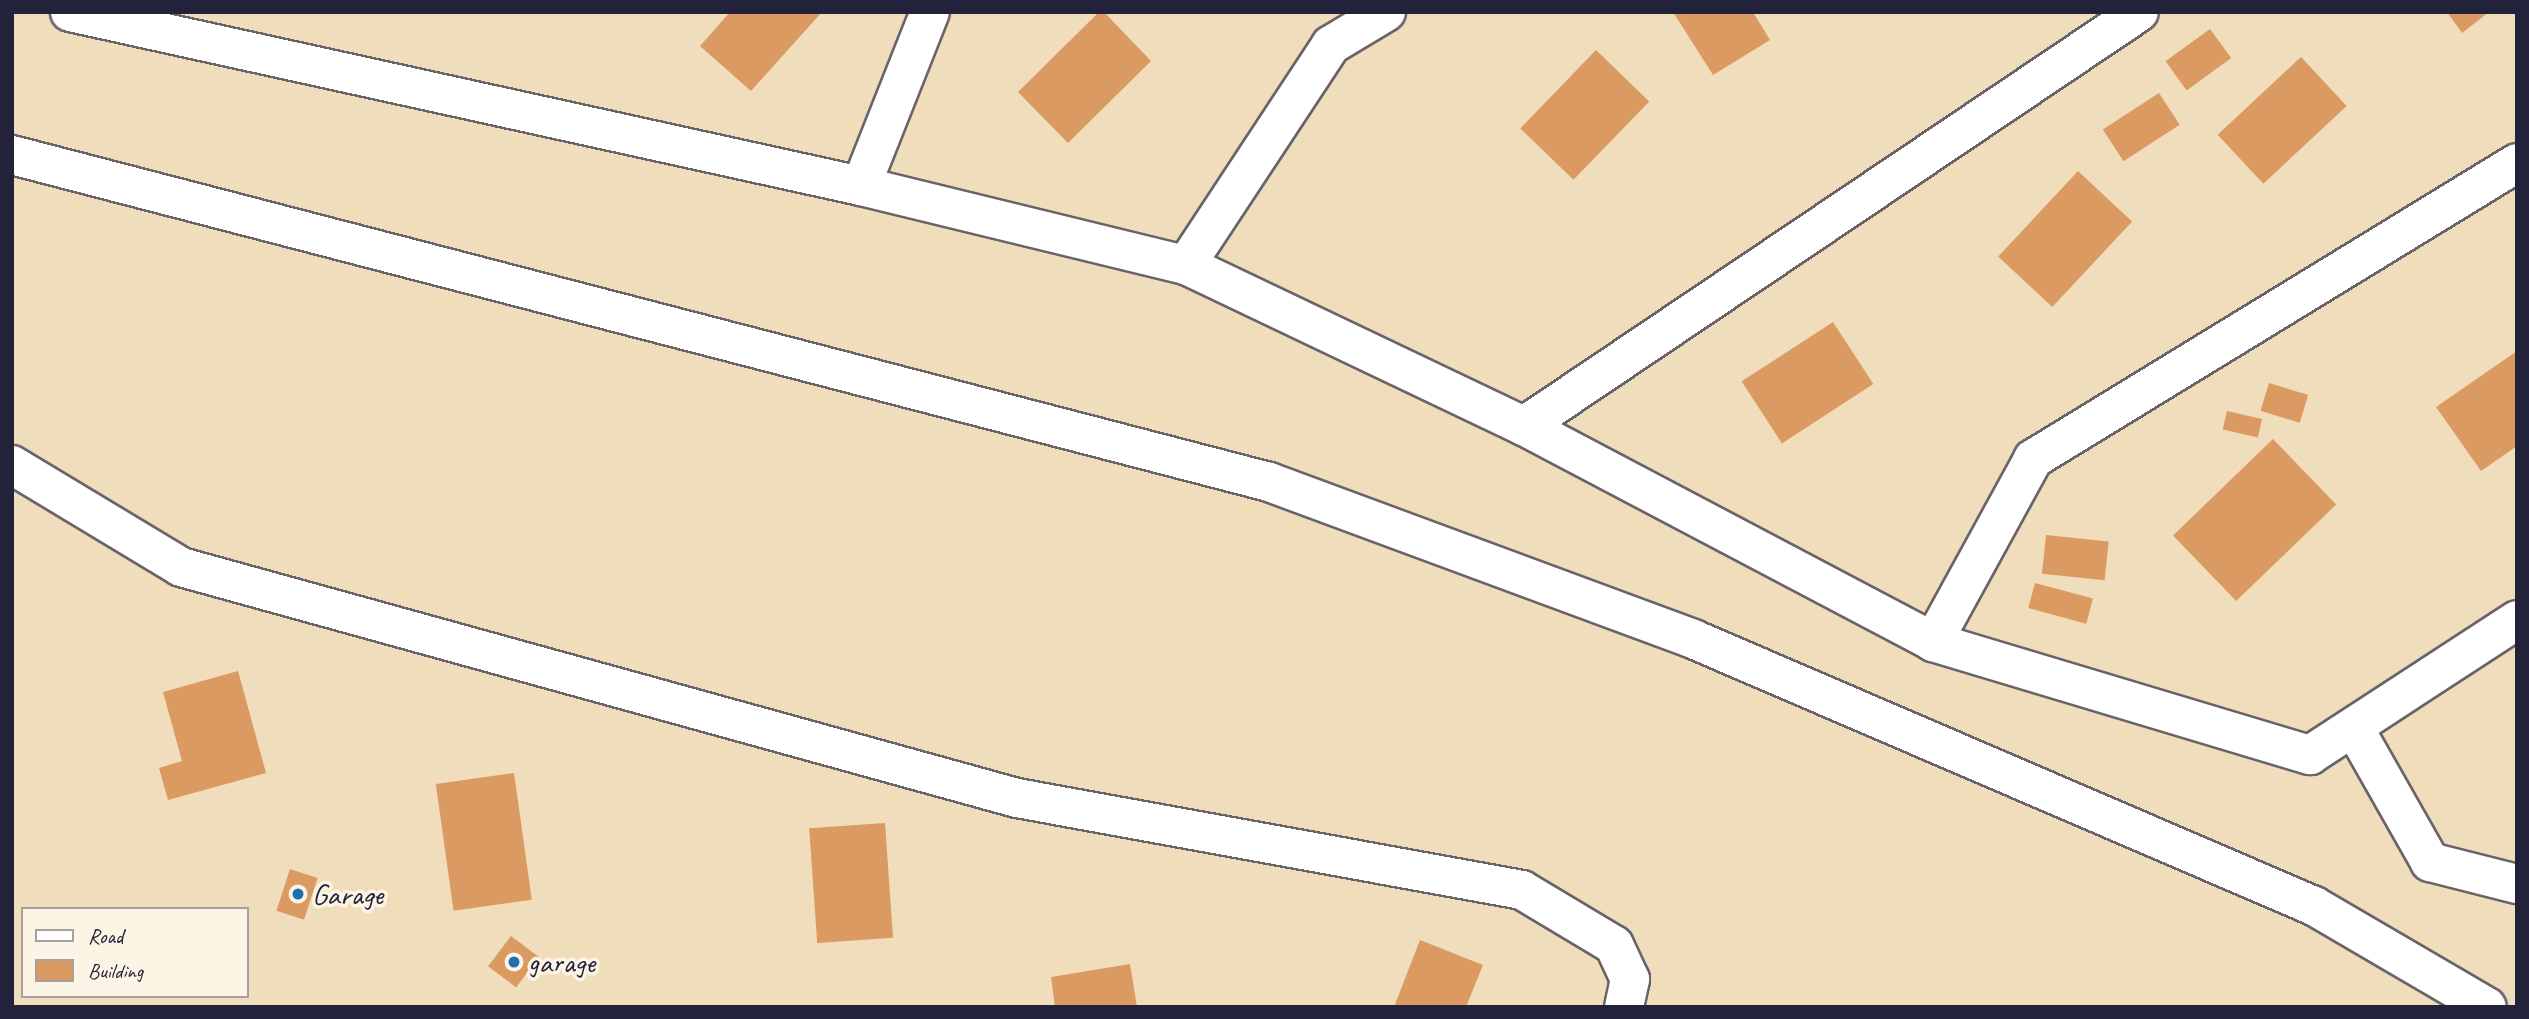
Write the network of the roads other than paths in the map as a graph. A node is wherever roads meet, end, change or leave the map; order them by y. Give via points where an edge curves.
1 (70, 12) edge
2 (930, 12) edge
3 (1386, 12) edge
4 (2138, 12) edge
5 (145, 20) edge
6 (12, 156) edge
7 (2517, 163) edge
8 (861, 187) junction
9 (1186, 265) junction
10 (1524, 426) junction
11 (12, 465) edge
12 (2517, 620) edge
13 (1933, 642) junction
14 (2354, 728) junction
15 (2517, 884) edge
16 (1625, 1007) edge
17 (2487, 1007) edge

1 - 5 street
2 - 8 street
3 - 9 street via 1331,45
4 - 10 street
5 - 8 street
6 - 17 street via 1269,482 1693,639 2315,906
7 - 13 street via 2032,459
8 - 9 street
9 - 10 street
10 - 13 street
11 - 16 street via 181,567 1017,799 1522,890 1614,945 1630,979
12 - 14 street
13 - 14 street via 2310,755
14 - 15 street via 2430,862

